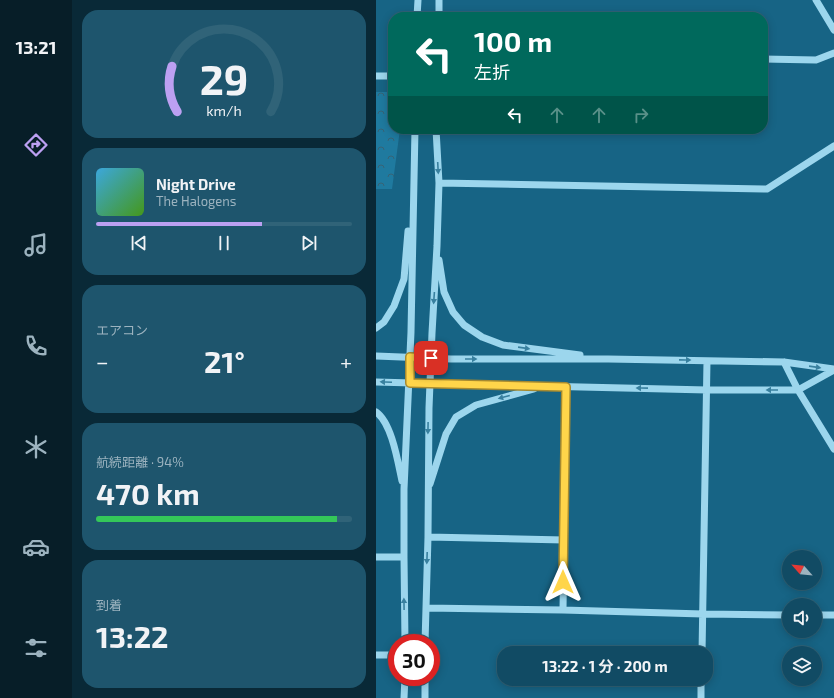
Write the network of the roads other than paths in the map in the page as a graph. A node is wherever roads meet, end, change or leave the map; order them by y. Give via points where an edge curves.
1 (418, 0) edge
2 (439, 0) edge
3 (816, 0) edge
4 (418, 12) edge
5 (439, 12) edge
6 (834, 30) edge
7 (834, 53) edge
8 (768, 58) edge
9 (376, 76) edge
10 (388, 76) edge
11 (415, 134) edge
12 (436, 134) edge
13 (834, 146) edge
14 (413, 182) junction
15 (439, 183) junction
16 (437, 246) junction
17 (376, 328) edge
18 (376, 356) edge
19 (410, 357) junction
20 (431, 358) junction
21 (608, 359) junction
22 (707, 361) junction
23 (784, 362) junction
24 (834, 370) edge
25 (376, 382) edge
26 (410, 383) junction
27 (430, 384) junction
28 (542, 386) junction
29 (566, 387) junction
30 (707, 390) junction
31 (798, 390) junction
32 (376, 412) edge
33 (834, 449) edge
34 (404, 489) junction
35 (428, 490) junction
36 (428, 537) junction
37 (564, 540) junction
38 (376, 557) edge
39 (404, 557) junction
40 (426, 608) junction
41 (563, 610) junction
42 (703, 614) junction
43 (782, 615) edge
44 (822, 615) edge
45 (834, 615) edge
46 (405, 634) edge
47 (425, 634) edge
48 (702, 646) edge
49 (376, 656) edge
50 (388, 656) edge
51 (405, 686) edge
52 (425, 686) edge
53 (701, 686) edge
54 (404, 698) edge
55 (425, 698) edge
56 (701, 698) edge

1 - 4 street
2 - 5 street
3 - 6 street
7 - 8 street via 816,60
9 - 10 street
11 - 14 street
12 -> 15 street
13 - 15 street via 767,189
14 - 17 street via 404,279 394,306 384,322
14 - 19 street
15 - 16 street
16 -> 20 street
16 -> 21 street via 444,292 453,312 464,325 482,337 503,345
18 - 19 street
19 - 20 street
19 - 26 street
20 -> 21 street
20 - 27 street
21 -> 22 street
22 - 23 street
22 - 30 street
23 -> 24 street
23 - 31 street
24 - 31 street
26 -> 25 street
26 - 27 street
26 - 34 street
27 - 28 street
27 -> 35 street
28 - 29 street
28 -> 35 street via 476,404 456,417 446,434
30 -> 29 street
29 - 37 street
31 -> 30 street
30 - 42 street
31 - 33 street
32 - 34 street via 390,433
34 - 39 street
35 - 36 street
36 - 37 street
36 -> 40 street
37 - 41 street
38 - 39 street
46 -> 39 street
40 - 41 street
40 - 47 street
41 - 42 street
42 - 43 street
42 - 48 street
44 - 45 street
49 - 50 street
51 - 54 street
52 - 55 street
53 - 56 street

